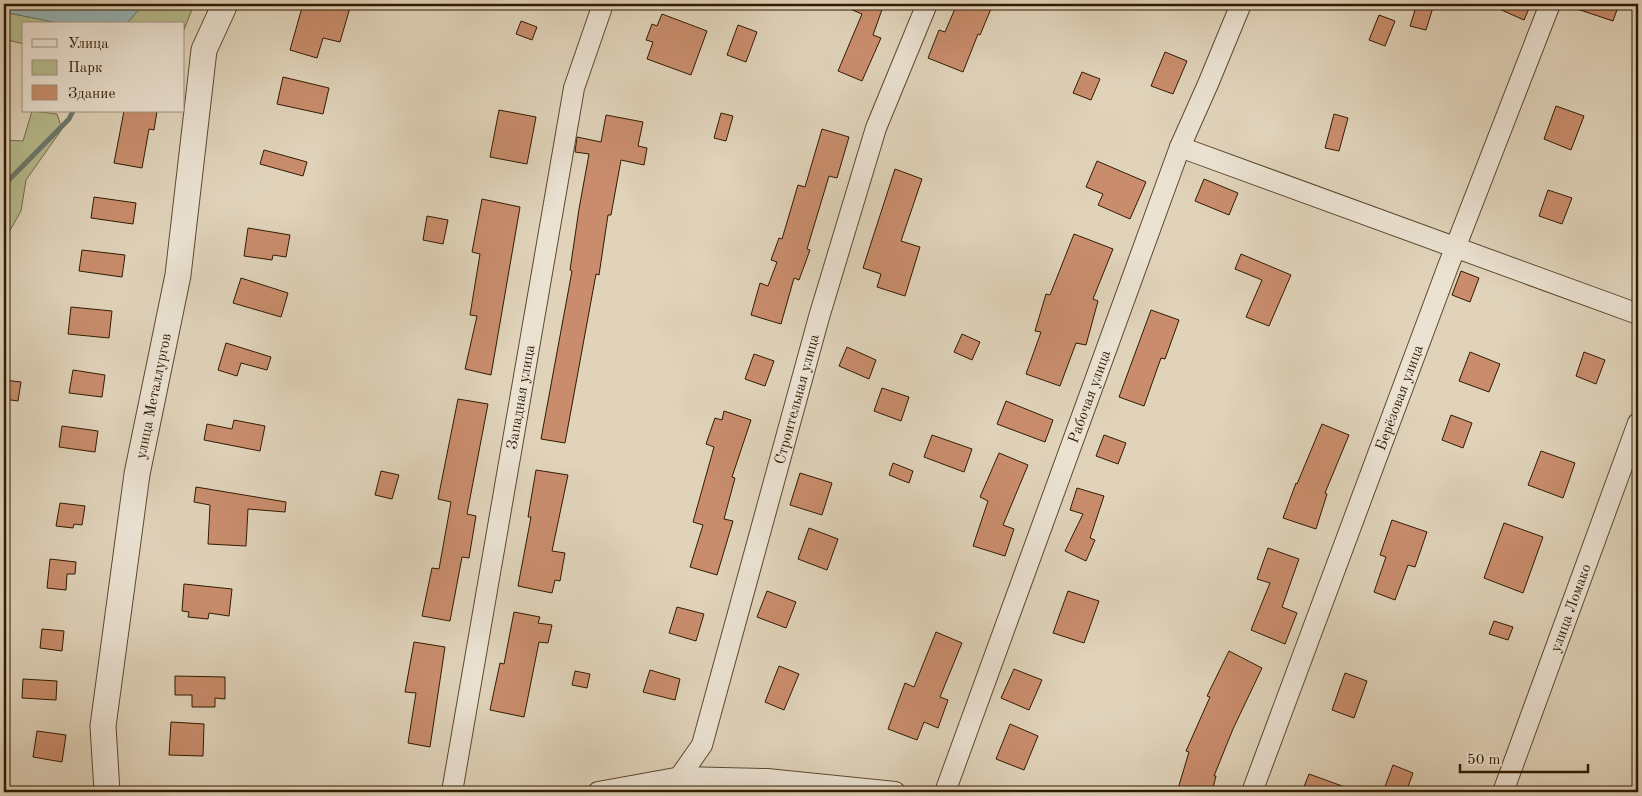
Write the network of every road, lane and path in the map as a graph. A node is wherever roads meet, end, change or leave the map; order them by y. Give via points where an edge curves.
1 (224, 4) edge
2 (603, 4) edge
3 (927, 4) edge
4 (1240, 4) edge
5 (1550, 4) edge
6 (1180, 147) junction
7 (1456, 246) junction
8 (1638, 314) edge
9 (1638, 423) edge
10 (675, 785) edge
11 (107, 792) edge
12 (452, 792) edge
13 (598, 792) edge
14 (896, 792) edge
15 (945, 792) edge
16 (1252, 792) edge
17 (1503, 792) edge

1 - 11 street, улица Металлургов via 204,50 178,275 137,474 103,726
2 - 12 street, Западная улица via 574,88
3 - 10 street, Строительная улица via 876,128 819,317 702,745
4 - 6 street, Рабочая улица
5 - 7 street, Берёзовая улица
6 - 7 street
6 - 15 street, Рабочая улица
7 - 8 street
7 - 16 street, Берёзовая улица
9 - 17 street, улица Ломако
10 - 13 street
10 - 14 street via 767,779

